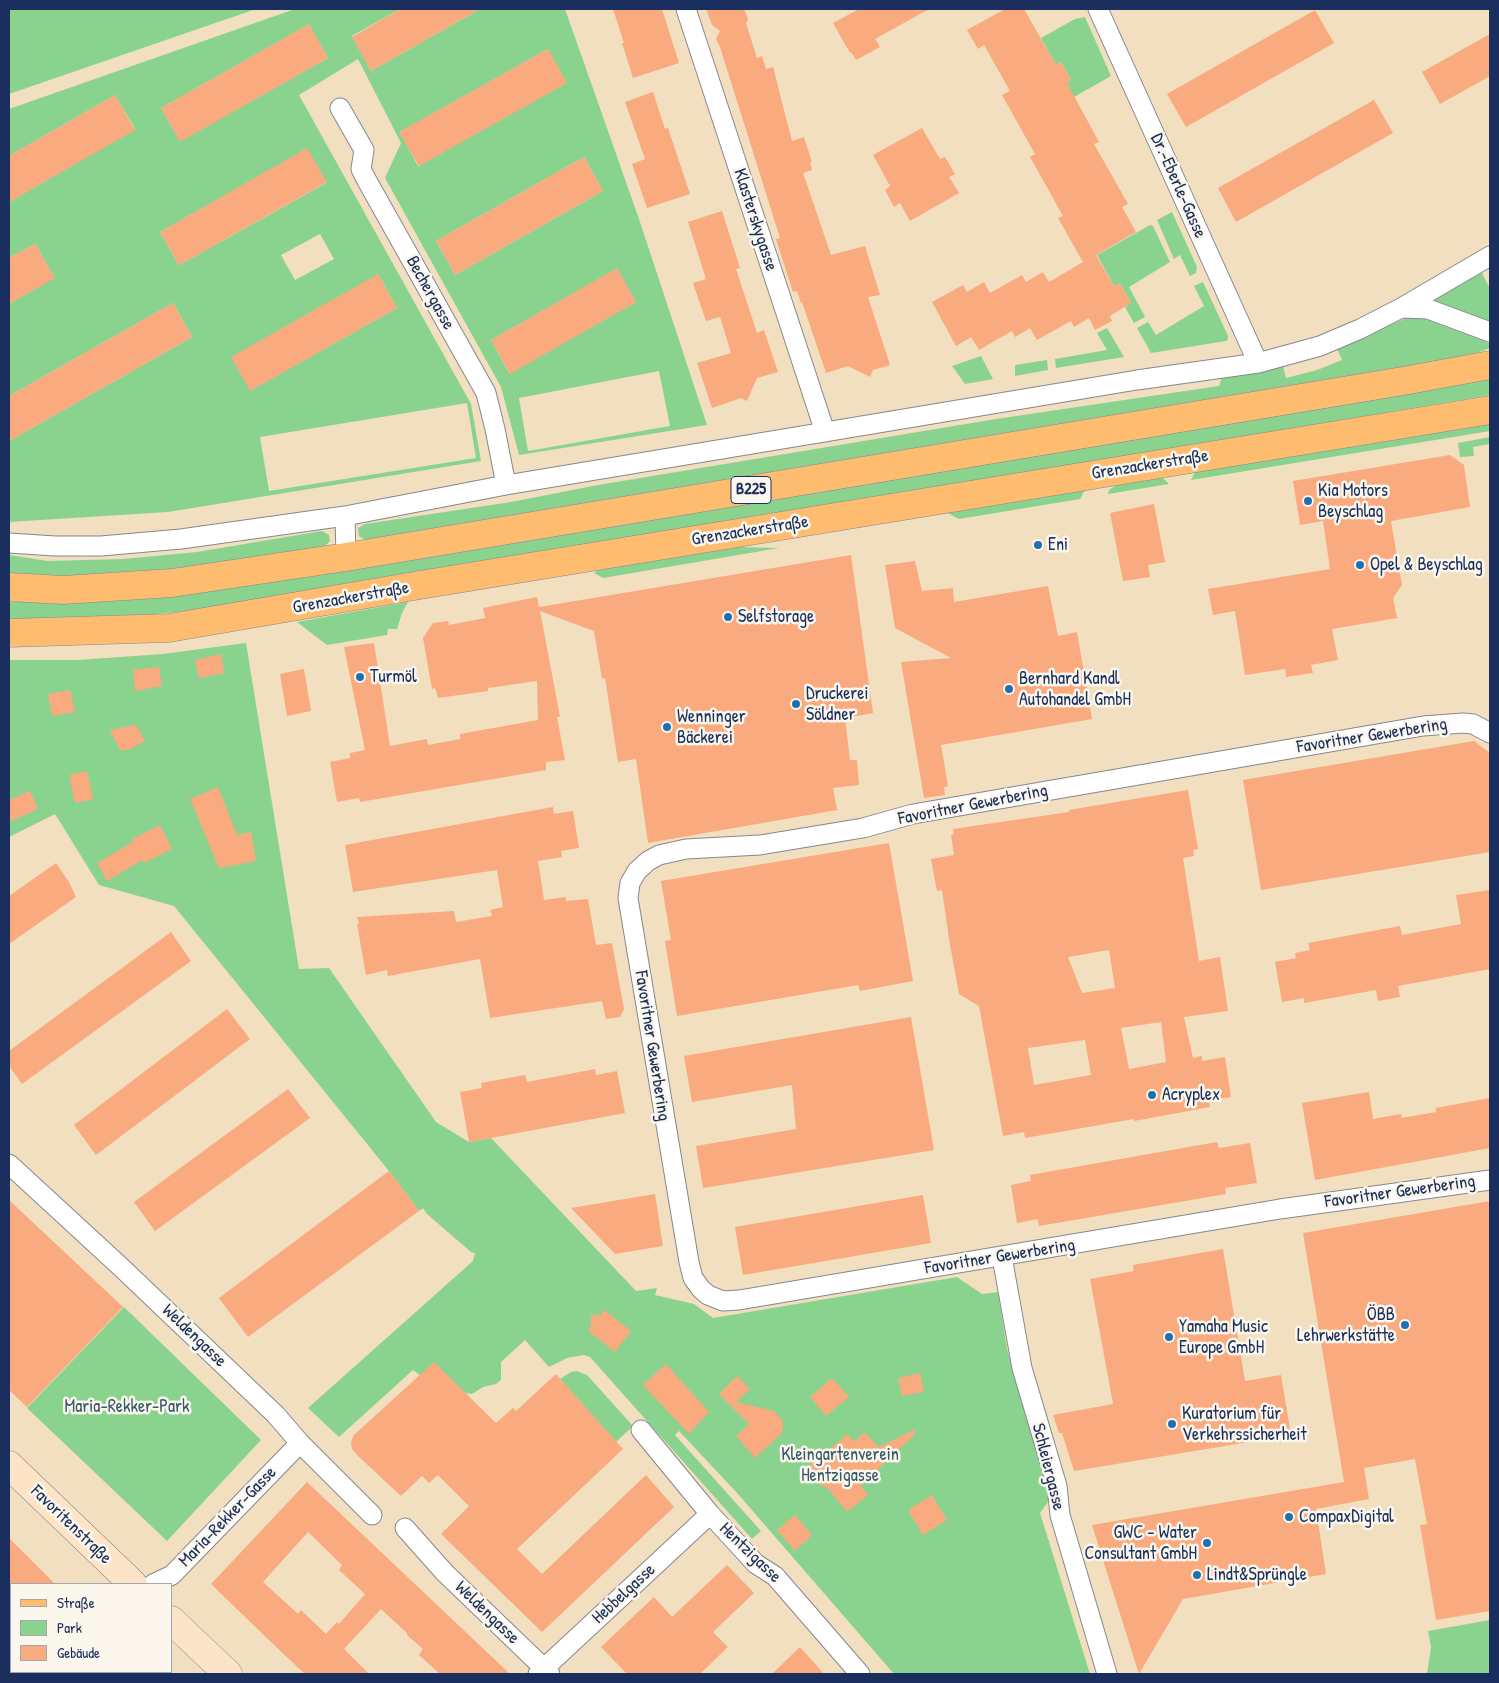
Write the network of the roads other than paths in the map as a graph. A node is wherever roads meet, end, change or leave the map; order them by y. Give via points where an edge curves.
1 (686, 9) edge
2 (1098, 9) edge
3 (340, 108) dead end
4 (1490, 256) edge
5 (1402, 308) junction
6 (1490, 332) edge
7 (1258, 364) junction
8 (1490, 365) edge
9 (1490, 410) edge
10 (825, 432) junction
11 (506, 485) junction
12 (345, 516) junction
13 (9, 543) edge
14 (346, 557) junction
15 (9, 587) edge
16 (9, 633) edge
17 (1490, 733) edge
18 (9, 1164) edge
19 (1490, 1180) edge
20 (1002, 1257) junction
21 (641, 1430) dead end
22 (300, 1443) junction
23 (9, 1465) edge
24 (710, 1514) junction
25 (372, 1515) dead end
26 (405, 1528) dead end
27 (132, 1583) edge
28 (155, 1583) edge
29 (172, 1621) edge
30 (544, 1672) edge
31 (228, 1674) edge
32 (860, 1674) edge
33 (1107, 1674) edge

1 - 10 street, Klasterskygasse
2 - 7 street, Dr.-Eberle-Gasse
3 - 11 street, Bechergasse via 364,150 362,169 486,394
4 - 5 street
5 - 6 street via 1428,309
5 - 7 street via 1320,346
7 - 10 street via 1137,380
8 - 14 main road, B225
9 - 16 main road, Grenzackerstraße / B225 via 169,628
10 - 11 street
11 - 12 street
12 - 13 street via 181,539 101,546
12 - 14 street
14 - 15 main road, B225 via 172,583 63,590
17 - 20 street, Favoritner Gewerbering via 1473,724 1423,726 914,814 863,828 760,845 686,849 660,855 637,871 630,883 629,909 689,1262 693,1278 701,1289 723,1300 739,1300
18 - 22 street, Weldengasse via 276,1415
19 - 20 street, Favoritner Gewerbering via 1280,1209
20 - 33 street, Schleiergasse via 1022,1368
21 - 24 street, Hentzigasse
22 - 25 street, Weldengasse
22 - 28 street, Maria-Rekker-Gasse via 172,1575
23 - 27 main road, Favoritenstraße
24 - 30 street, Hebbelgasse
24 - 32 street, Hentzigasse via 756,1564 775,1576
26 - 30 street, Weldengasse
29 - 31 main road

